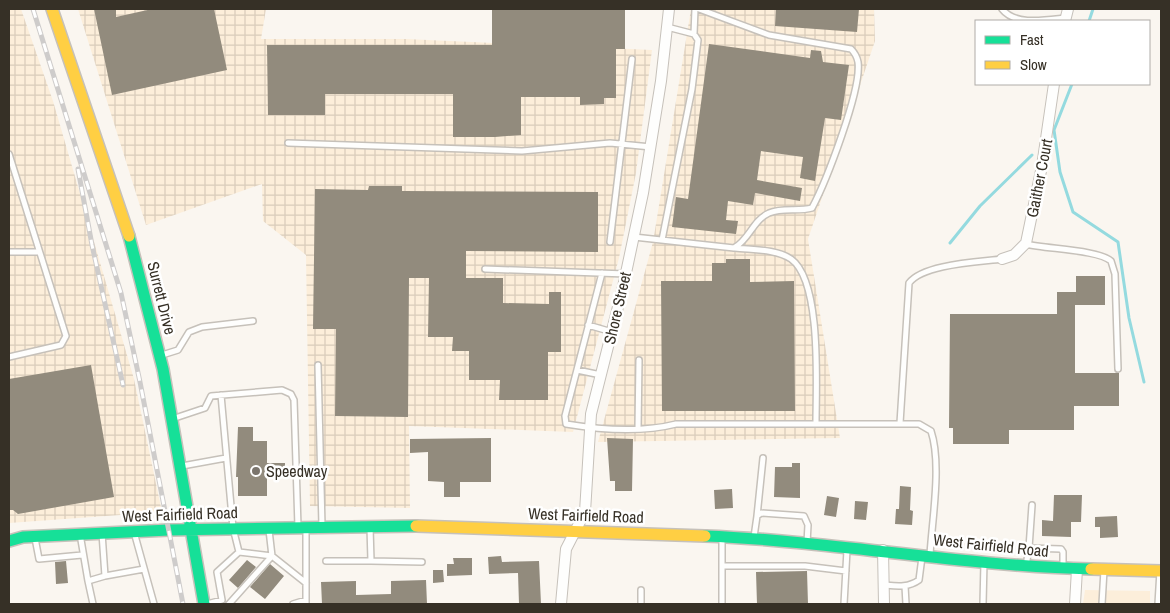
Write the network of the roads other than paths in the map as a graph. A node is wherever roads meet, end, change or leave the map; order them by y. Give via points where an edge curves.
1 (52, 9) edge
2 (669, 9) edge
3 (695, 9) edge
4 (699, 9) edge
5 (1002, 9) edge
6 (1066, 16) edge
7 (667, 27) junction
8 (694, 34) junction
9 (632, 59) dead end
10 (1054, 85) edge
11 (288, 143) dead end
12 (621, 144) junction
13 (651, 148) junction
14 (9, 154) edge
15 (634, 237) junction
16 (662, 240) junction
17 (610, 242) dead end
18 (1026, 244) junction
19 (734, 248) junction
20 (9, 252) edge
21 (39, 252) junction
22 (1002, 259) joint
23 (485, 269) dead end
24 (602, 273) junction
25 (626, 274) junction
26 (253, 321) dead end
27 (588, 326) junction
28 (612, 332) junction
29 (159, 356) junction
30 (9, 357) edge
31 (639, 360) dead end
32 (318, 365) dead end
33 (1118, 369) dead end
34 (576, 370) junction
35 (601, 375) junction
36 (221, 395) junction
37 (171, 419) junction
38 (816, 423) junction
39 (900, 423) junction
40 (590, 428) junction
41 (638, 430) junction
42 (226, 458) junction
43 (763, 458) dead end
44 (180, 467) junction
45 (1032, 504) dead end
46 (757, 516) junction
47 (322, 526) junction
48 (370, 526) junction
49 (302, 527) junction
50 (233, 528) junction
51 (268, 528) junction
52 (191, 529) junction
53 (576, 530) junction
54 (134, 531) junction
55 (102, 533) junction
56 (80, 534) junction
57 (722, 536) junction
58 (34, 537) junction
59 (754, 538) junction
60 (9, 540) edge
61 (807, 542) junction
62 (847, 546) junction
63 (1029, 548) junction
64 (882, 550) junction
65 (238, 552) junction
66 (82, 555) junction
67 (926, 555) junction
68 (272, 556) junction
69 (326, 561) dead end
70 (371, 561) junction
71 (422, 562) dead end
72 (984, 562) junction
73 (722, 566) junction
74 (1026, 566) junction
75 (1063, 568) junction
76 (144, 569) junction
77 (1077, 569) junction
78 (1104, 570) junction
79 (846, 571) junction
80 (1161, 571) edge
81 (105, 576) junction
82 (88, 580) junction
83 (306, 583) junction
84 (884, 585) junction
85 (905, 586) junction
86 (641, 590) dead end
87 (224, 602) edge
88 (306, 602) edge
89 (93, 604) edge
90 (154, 604) edge
91 (205, 604) edge
92 (229, 604) edge
93 (293, 604) edge
94 (560, 604) edge
95 (641, 604) edge
96 (722, 604) edge
97 (844, 604) edge
98 (884, 604) edge
99 (906, 604) edge
100 (983, 604) edge
101 (1075, 604) edge
102 (1102, 604) edge
103 (1158, 604) edge

1 - 29 main road, Surrett Drive via 114,186 145,293
2 - 7 street, Shore Street
3 - 8 lane
4 - 19 lane via 769,36 851,49 858,64 832,167 812,208 770,213 754,226 742,244
5 - 6 lane via 1007,16 1023,19
7 - 8 lane
7 - 13 street, Shore Street
8 - 16 lane via 698,40 692,89
9 - 12 lane
10 - 18 street, Gaither Court
11 - 12 lane via 522,151
12 - 13 lane
12 - 17 lane
13 - 15 street, Shore Street
14 - 21 lane
15 - 16 lane
15 - 25 street, Shore Street
16 - 19 lane
18 - 22 street via 1014,255
18 - 33 lane via 1044,249 1099,254 1111,261 1116,274
19 - 38 lane via 768,252 791,259 809,286 815,341
20 - 21 lane
21 - 30 lane via 66,336 61,344
22 - 39 lane via 927,270 914,276 909,283
23 - 24 lane
24 - 25 lane
24 - 27 lane
25 - 28 street, Shore Street
26 - 29 lane via 202,327 190,332 178,350
27 - 28 lane
27 - 34 lane
28 - 35 street, Shore Street
29 - 37 main road, Surrett Drive
31 - 41 lane
32 - 47 lane
34 - 35 lane
34 - 40 lane via 566,424
35 - 40 street, Shore Street
36 - 37 lane via 211,396 204,408
36 - 42 lane
36 - 49 lane via 282,390 294,400
37 - 44 main road, Surrett Drive
38 - 39 lane
38 - 41 lane via 676,424
39 - 67 lane via 919,424 931,431 935,442
40 - 41 lane
40 - 53 street, Shore Street via 585,512
42 - 44 lane
42 - 50 lane
43 - 46 lane
44 - 52 main road, Surrett Drive
45 - 63 lane
46 - 59 lane
46 - 61 lane via 761,513 804,516 808,525
47 - 48 main road, West Fairfield Road
47 - 49 main road, West Fairfield Road
48 - 53 main road, West Fairfield Road
48 - 70 lane
49 - 51 main road, West Fairfield Road
49 - 83 lane
50 - 51 main road, West Fairfield Road
50 - 52 main road, West Fairfield Road
50 - 65 lane
51 - 68 lane
52 - 54 main road, West Fairfield Road
52 - 91 main road, Surrett Drive
53 - 57 main road, West Fairfield Road
53 - 94 street, Shore Street via 566,549
54 - 55 main road, West Fairfield Road
54 - 76 lane
55 - 56 main road, West Fairfield Road
55 - 81 lane
56 - 58 main road, West Fairfield Road
56 - 66 lane
57 - 59 main road, West Fairfield Road
57 - 73 lane
58 - 60 main road, West Fairfield Road
58 - 66 lane via 39,559
59 - 61 main road, West Fairfield Road
61 - 62 main road, West Fairfield Road
62 - 64 main road, West Fairfield Road
62 - 79 lane
63 - 74 lane
63 - 75 lane via 1060,549
64 - 67 main road, West Fairfield Road
64 - 84 street
65 - 68 lane
65 - 87 lane via 217,572
66 - 82 lane
67 - 72 main road, West Fairfield Road
67 - 85 lane via 919,580
68 - 83 lane
68 - 92 lane
69 - 70 lane
70 - 71 lane
72 - 74 main road, West Fairfield Road
72 - 100 lane
73 - 79 lane via 804,566
73 - 96 lane
74 - 75 main road, West Fairfield Road
75 - 77 main road, West Fairfield Road
76 - 81 lane
76 - 90 lane
77 - 78 main road, West Fairfield Road
77 - 101 street
78 - 80 main road, West Fairfield Road
78 - 102 lane
79 - 97 lane
80 - 103 lane
81 - 82 lane
82 - 89 lane
83 - 88 lane
84 - 85 lane
84 - 98 street
85 - 99 lane
86 - 95 lane
87 - 91 lane
88 - 93 lane

